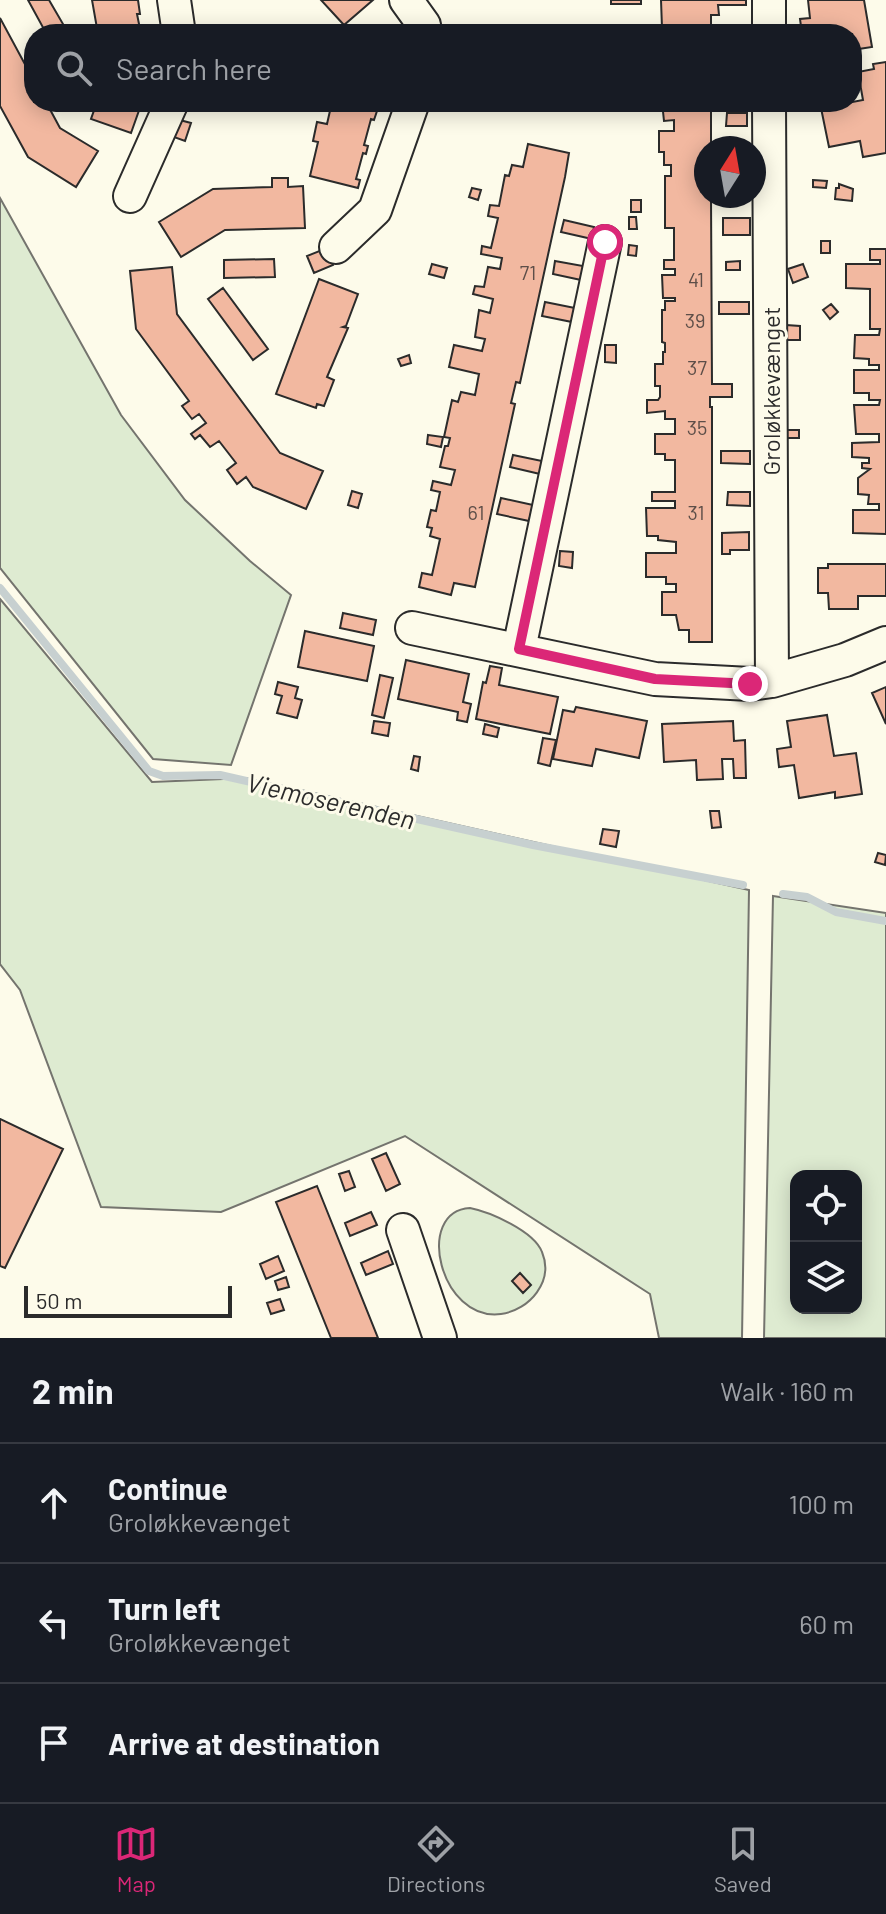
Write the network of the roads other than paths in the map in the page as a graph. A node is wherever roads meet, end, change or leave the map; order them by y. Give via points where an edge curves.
1 (174, 0) edge
2 (406, 0) edge
3 (769, 0) edge
4 (178, 24) edge
5 (423, 24) edge
6 (769, 24) edge
7 (168, 112) edge
8 (409, 112) edge
9 (769, 112) edge
10 (130, 196) dead end
11 (605, 242) dead end
12 (336, 247) dead end
13 (412, 628) dead end
14 (886, 643) edge
15 (519, 649) junction
16 (772, 681) junction
17 (403, 1230) dead end
18 (440, 1338) edge

1 - 4 street
2 - 5 street
3 - 6 street
7 - 10 street
8 - 12 street via 375,210
9 - 16 street, Groløkkevænget
11 - 15 street
13 - 15 street
14 - 16 street
15 - 16 street via 655,679
17 - 18 street

